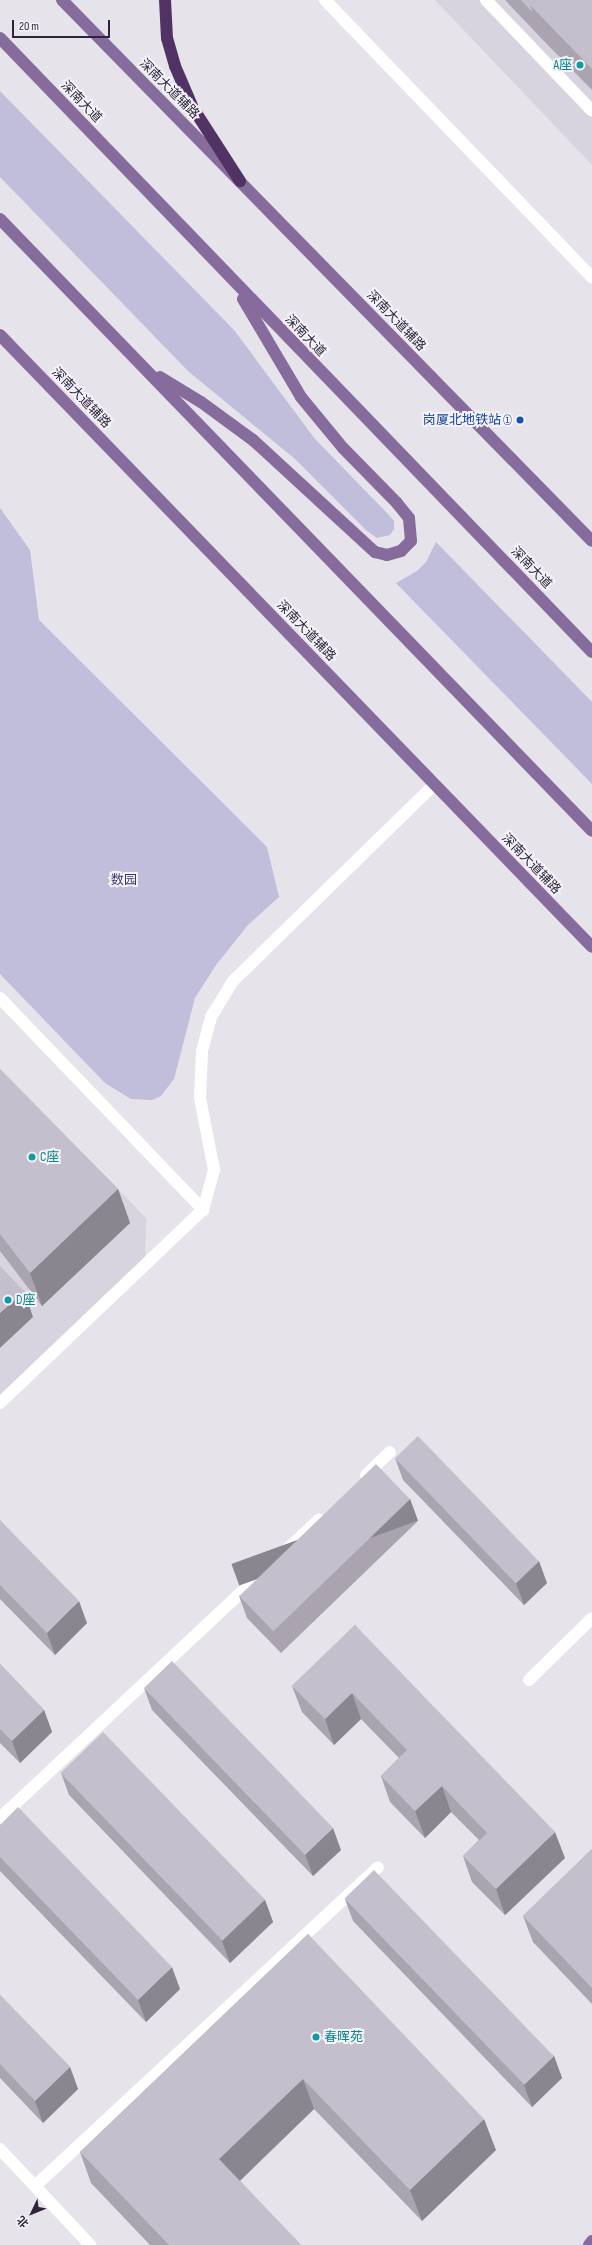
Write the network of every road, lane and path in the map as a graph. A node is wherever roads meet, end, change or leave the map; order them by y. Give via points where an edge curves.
1 (62, 0) edge
2 (166, 0) edge
3 (325, 0) edge
4 (486, 0) edge
5 (0, 38) edge
6 (592, 110) edge
7 (240, 181) junction
8 (0, 219) edge
9 (592, 277) edge
10 (233, 282) junction
11 (0, 335) edge
12 (146, 368) junction
13 (592, 542) edge
14 (592, 652) edge
15 (435, 784) junction
16 (592, 831) edge
17 (567, 920) junction
18 (592, 935) edge
19 (592, 947) edge
20 (0, 998) edge
21 (203, 1210) junction
22 (0, 1403) edge
23 (390, 1452) dead end
24 (356, 1485) edge
25 (326, 1512) edge
26 (592, 1618) edge
27 (529, 1680) dead end
28 (0, 1818) edge
29 (378, 1867) dead end
30 (0, 2149) edge
31 (35, 2186) junction
32 (592, 2241) edge
33 (90, 2245) edge
34 (589, 2245) edge

1 - 7 main road, 深南大道辅路
2 - 7 highway via 167,38 175,66 193,108
3 - 9 street
4 - 6 street
5 - 10 main road, 深南大道
7 - 13 main road, 深南大道辅路
8 - 12 main road
10 - 12 main road via 301,396 343,448 397,503 408,518 411,541 401,551 387,555 376,552 253,440 201,402
10 - 14 main road, 深南大道
11 - 15 main road, 深南大道辅路
12 - 16 main road
15 - 17 main road, 深南大道辅路
15 - 21 street via 232,981 211,1017 202,1051 200,1098 214,1170
17 - 18 main road
17 - 19 main road, 深南大道辅路
20 - 21 street
21 - 22 street
23 - 24 street
25 - 28 street
26 - 27 street
29 - 31 street
30 - 31 street
31 - 33 street
32 - 34 main road

